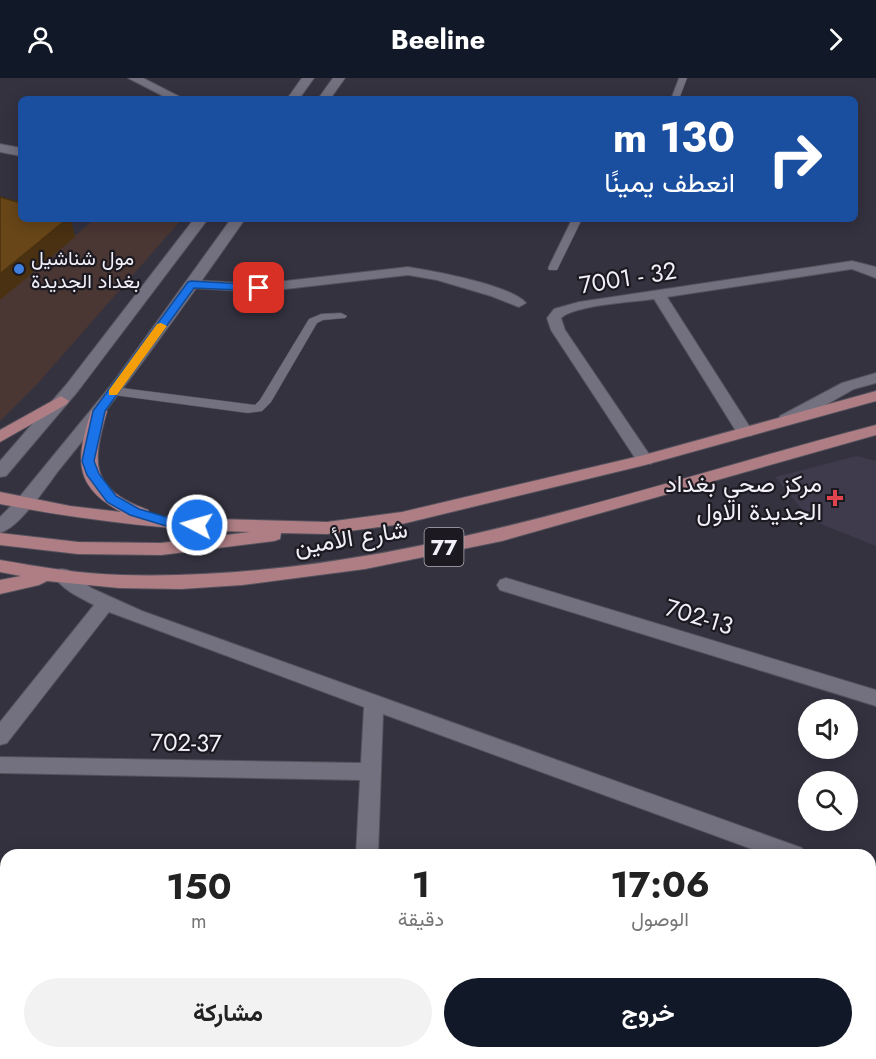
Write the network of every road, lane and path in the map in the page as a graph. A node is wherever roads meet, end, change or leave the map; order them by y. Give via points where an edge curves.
1 (134, 78) edge
2 (309, 78) edge
3 (339, 78) edge
4 (683, 78) edge
5 (172, 96) edge
6 (294, 96) edge
7 (326, 96) edge
8 (676, 96) edge
9 (0, 148) edge
10 (18, 151) edge
11 (199, 222) edge
12 (236, 222) edge
13 (576, 222) edge
14 (553, 268) dead end
15 (874, 271) edge
16 (191, 284) junction
17 (659, 296) junction
18 (519, 303) dead end
19 (341, 316) dead end
20 (876, 378) edge
21 (114, 391) junction
22 (876, 396) edge
23 (61, 401) junction
24 (99, 411) junction
25 (786, 420) junction
26 (876, 430) edge
27 (745, 432) junction
28 (0, 437) edge
29 (645, 460) junction
30 (0, 472) edge
31 (0, 498) edge
32 (23, 504) junction
33 (0, 509) edge
34 (176, 524) junction
35 (0, 527) edge
36 (327, 528) junction
37 (0, 539) edge
38 (0, 566) edge
39 (62, 575) junction
40 (506, 585) dead end
41 (0, 587) edge
42 (106, 603) junction
43 (876, 698) edge
44 (374, 703) junction
45 (0, 737) edge
46 (0, 765) edge
47 (371, 772) junction
48 (368, 849) edge
49 (777, 849) edge

1 - 5 street
2 - 6 street
3 - 7 street
4 - 8 lane
9 - 10 street
11 - 23 street
12 - 16 street
13 - 14 lane
15 - 17 street, 7001 - 32 via 852,265
16 - 18 street via 259,288 408,271 439,276
16 - 21 street
17 - 27 street
17 - 29 street, 7001 - 32 via 579,306 559,312 554,318 558,330
19 - 21 lane via 313,321 258,408
20 - 25 street via 848,386
21 - 24 street
22 - 25 main road, شارع الأمين / 77
23 - 28 main road
23 - 30 street
24 - 32 street
24 - 34 main road via 88,461 102,488 124,507
25 - 27 main road, شارع الأمين / 77
26 - 39 main road, شارع الأمين / 77 via 484,539 345,565 238,580 135,583
27 - 29 main road, شارع الأمين / 77
29 - 36 main road, شارع الأمين / 77 via 402,518
31 - 32 main road, شارع الأمين / 77
32 - 33 main road
32 - 34 main road, شارع الأمين / 77
32 - 35 street
34 - 36 main road, شارع الأمين / 77
36 - 37 main road via 161,549 78,548
38 - 39 main road, شارع الأمين / 77
39 - 41 main road
39 - 42 street
40 - 43 street, 702-13
42 - 44 street
42 - 45 street
44 - 47 street
44 - 49 street
46 - 47 street, 702-37
47 - 48 street

